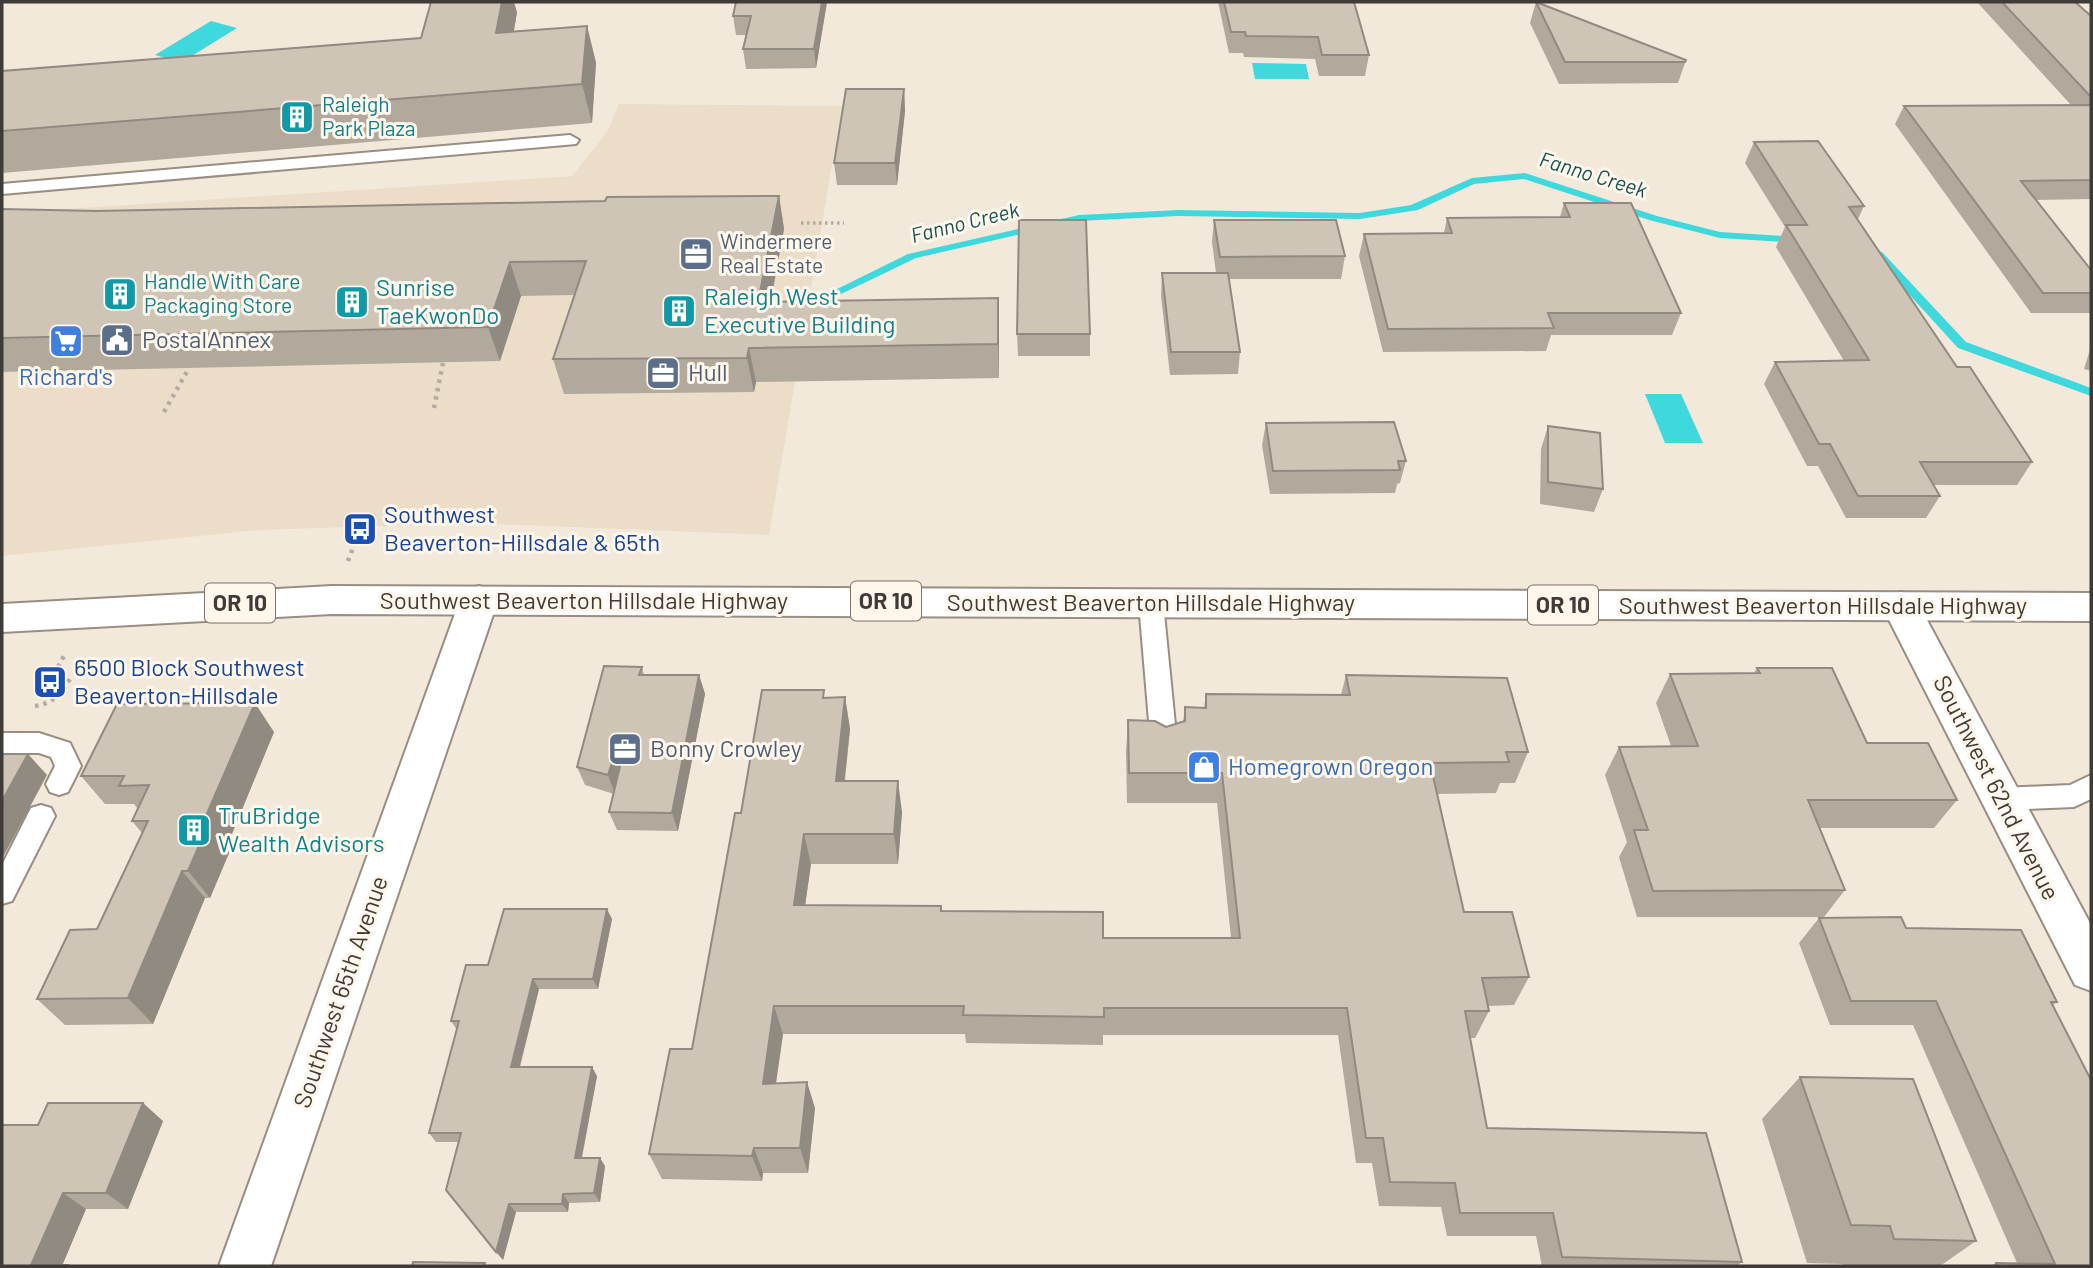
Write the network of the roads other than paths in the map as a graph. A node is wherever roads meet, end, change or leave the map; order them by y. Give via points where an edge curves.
1 (570, 140) dead end
2 (2, 189) edge
3 (479, 600) junction
4 (1152, 603) junction
5 (1901, 606) junction
6 (2091, 607) edge
7 (2, 618) edge
8 (2, 743) edge
9 (1164, 744) edge
10 (59, 784) dead end
11 (2091, 786) edge
12 (2002, 799) junction
13 (41, 816) dead end
14 (2, 892) edge
15 (2091, 970) edge
16 (245, 1266) edge

1 - 2 lane
3 - 4 main road, Southwest Beaverton Hillsdale Highway / OR 10
3 - 7 main road, Southwest Beaverton Hillsdale Highway / OR 10 via 234,603
3 - 16 main road, Southwest 65th Avenue
4 - 5 main road, Southwest Beaverton Hillsdale Highway / OR 10
4 - 9 lane
5 - 6 main road, Southwest Beaverton Hillsdale Highway / OR 10
5 - 12 main road, Southwest 62nd Avenue
8 - 10 lane via 39,743 61,750 68,766
11 - 12 lane via 2074,796
12 - 15 main road, Southwest 62nd Avenue
13 - 14 lane

